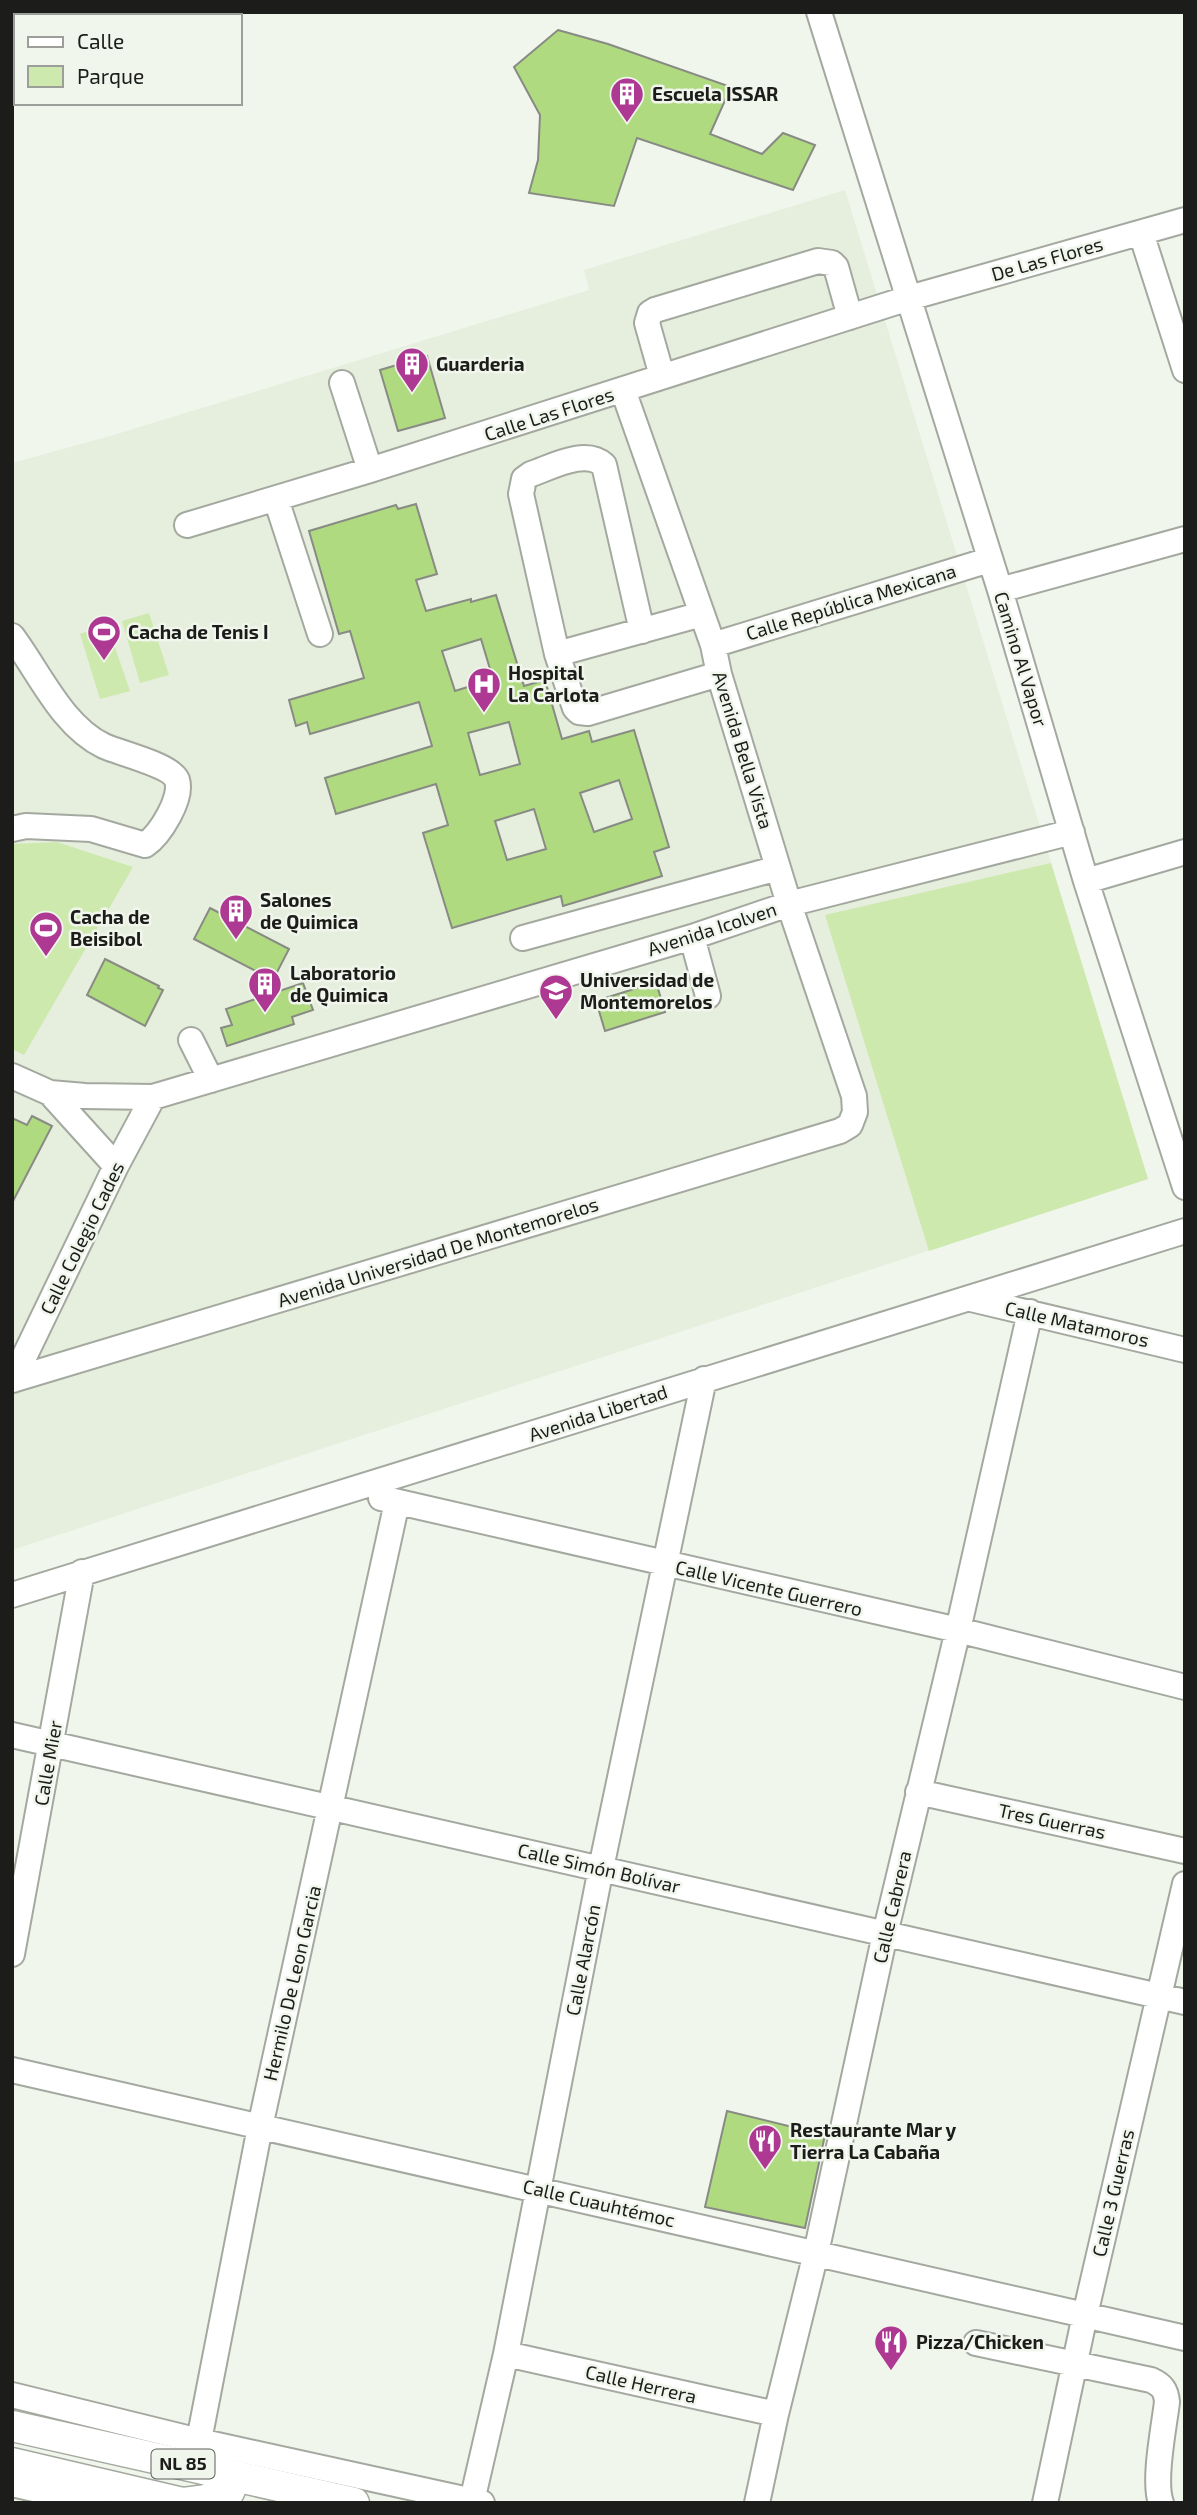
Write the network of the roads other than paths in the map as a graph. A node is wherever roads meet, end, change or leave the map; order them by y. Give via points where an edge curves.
1 (819, 12) edge
2 (1185, 220) edge
3 (1141, 233) junction
4 (909, 298) junction
5 (850, 317) junction
6 (1185, 370) edge
7 (662, 376) junction
8 (342, 383) dead end
9 (623, 390) junction
10 (370, 470) junction
11 (276, 499) junction
12 (187, 525) dead end
13 (1185, 538) edge
14 (989, 560) junction
15 (1000, 590) junction
16 (702, 614) junction
17 (642, 631) junction
18 (320, 634) dead end
19 (12, 636) edge
20 (713, 645) junction
21 (557, 654) junction
22 (719, 674) junction
23 (12, 829) edge
24 (1072, 832) junction
25 (1185, 852) edge
26 (778, 868) junction
27 (1086, 881) junction
28 (789, 904) junction
29 (692, 937) junction
30 (523, 938) dead end
31 (708, 996) dead end
32 (191, 1040) dead end
33 (12, 1076) edge
34 (211, 1080) junction
35 (50, 1093) junction
36 (153, 1097) junction
37 (855, 1112) joint
38 (116, 1166) junction
39 (1185, 1187) edge
40 (1185, 1231) edge
41 (969, 1298) junction
42 (1030, 1312) junction
43 (22, 1340) edge
44 (1185, 1350) edge
45 (704, 1379) junction
46 (12, 1380) edge
47 (354, 1491) junction
48 (397, 1502) junction
49 (666, 1565) junction
50 (82, 1572) junction
51 (12, 1595) edge
52 (958, 1630) junction
53 (1185, 1687) edge
54 (12, 1735) edge
55 (51, 1744) junction
56 (919, 1792) junction
57 (331, 1809) junction
58 (1185, 1851) edge
59 (601, 1868) junction
60 (1185, 1884) edge
61 (885, 1934) junction
62 (12, 1954) edge
63 (1159, 1996) junction
64 (1185, 2002) edge
65 (12, 2070) edge
66 (260, 2127) junction
67 (539, 2189) junction
68 (816, 2253) junction
69 (1085, 2315) junction
70 (1185, 2338) edge
71 (976, 2343) dead end
72 (506, 2354) junction
73 (1075, 2365) junction
74 (12, 2395) edge
75 (776, 2414) junction
76 (12, 2426) edge
77 (12, 2435) edge
78 (56, 2436) junction
79 (197, 2454) junction
80 (12, 2463) edge
81 (236, 2476) junction
82 (12, 2484) edge
83 (112, 2498) edge
84 (477, 2502) edge
85 (182, 2503) edge
86 (354, 2503) edge
87 (757, 2503) edge
88 (1045, 2503) edge
89 (1161, 2503) edge

1 - 4 street, Camino Al Vapor
2 - 3 street, De Las Flores
3 - 4 street, De Las Flores
3 - 6 street
4 - 5 street, Calle Las Flores
4 - 14 street, Camino Al Vapor
5 - 7 street, Calle Las Flores
5 - 7 street via 836,267 825,261 654,310 647,323
7 - 9 street, Calle Las Flores
8 - 10 street
9 - 10 street, Calle Las Flores
9 - 16 street, Avenida Bella Vista
10 - 11 street, Calle Las Flores
11 - 12 street, Calle Las Flores
11 - 18 street
13 - 15 street
14 - 15 street, Camino Al Vapor
14 - 20 street, Calle República Mexicana
15 - 24 street, Camino Al Vapor
16 - 17 street
16 - 20 street, Avenida Bella Vista
17 - 21 street
17 - 21 street via 604,465 584,457 531,474 521,486
19 - 23 street via 83,733 162,768 177,781 170,815 145,845 91,829
20 - 22 street, Avenida Bella Vista
21 - 22 street via 575,708 583,713
22 - 26 street, Avenida Bella Vista
24 - 27 street, Camino Al Vapor
24 - 28 street, Avenida Icolven
25 - 27 street
26 - 28 street, Avenida Bella Vista
26 - 30 street
27 - 39 street, Camino Al Vapor
28 - 29 street, Avenida Icolven
28 - 37 street, Avenida Bella Vista via 854,1096
29 - 31 street
29 - 34 street, Avenida Icolven
32 - 34 street
33 - 35 street
34 - 36 street, Avenida Icolven
35 - 36 street, Avenida Icolven
35 - 38 street
36 - 38 street, Calle Colegio Cades
37 - 46 street, Avenida Universidad De Montemorelos via 850,1125 840,1131
38 - 43 street, Calle Colegio Cades
40 - 41 street, Avenida Libertad
41 - 42 street, Calle Matamoros
41 - 45 street, Avenida Libertad
42 - 44 street, Calle Matamoros
42 - 52 street, Calle Cabrera
43 - 46 street, Calle Colegio Cades
45 - 47 street, Avenida Libertad
45 - 49 street, Calle Alarcón
47 - 48 street, Calle Vicente Guerrero
47 - 50 street, Avenida Libertad
48 - 49 street, Calle Vicente Guerrero
48 - 57 street, Hermilo De Leon Garcia
49 - 52 street, Calle Vicente Guerrero
49 - 59 street, Calle Alarcón
50 - 51 street, Avenida Libertad
50 - 55 street, Calle Mier
52 - 53 street, Calle Vicente Guerrero
52 - 56 street, Calle Cabrera
54 - 55 street, Calle Simón Bolívar
55 - 57 street, Calle Simón Bolívar
55 - 62 street, Calle Mier
56 - 58 street, Tres Guerras
56 - 61 street, Calle Cabrera
57 - 59 street, Calle Simón Bolívar
57 - 66 street, Hermilo De Leon Garcia
59 - 61 street, Calle Simón Bolívar
59 - 67 street, Calle Alarcón
60 - 63 street, Calle 3 Guerras
61 - 63 street, Calle Simón Bolívar
61 - 68 street, Calle Cabrera
63 - 64 street, Calle Simón Bolívar
63 - 69 street, Calle 3 Guerras
65 - 66 street, Calle Cuauhtémoc
66 - 67 street, Calle Cuauhtémoc
66 - 79 street, Hermilo De Leon Garcia
67 - 68 street, Calle Cuauhtémoc
67 - 72 street, Calle Alarcón
68 - 69 street, Calle Cuauhtémoc
68 - 75 street, Calle Cabrera
69 - 70 street, Calle Cuauhtémoc
69 - 73 street, Calle 3 Guerras
71 - 73 street
72 - 75 street, Calle Herrera
72 - 84 street, Calle Alarcón
73 - 88 street, Calle 3 Guerras
73 - 89 street via 1151,2380 1166,2392 1158,2480
74 - 79 street
75 - 87 street, Calle Cabrera
76 - 78 main road, NL 85
77 - 78 main road
78 - 79 main road, NL 85
79 - 81 main road, NL 85
79 - 84 street
80 - 83 main road, NL 85
81 - 85 main road via 229,2491
81 - 86 main road, NL 85
82 - 83 street
83 - 85 main road, NL 85

